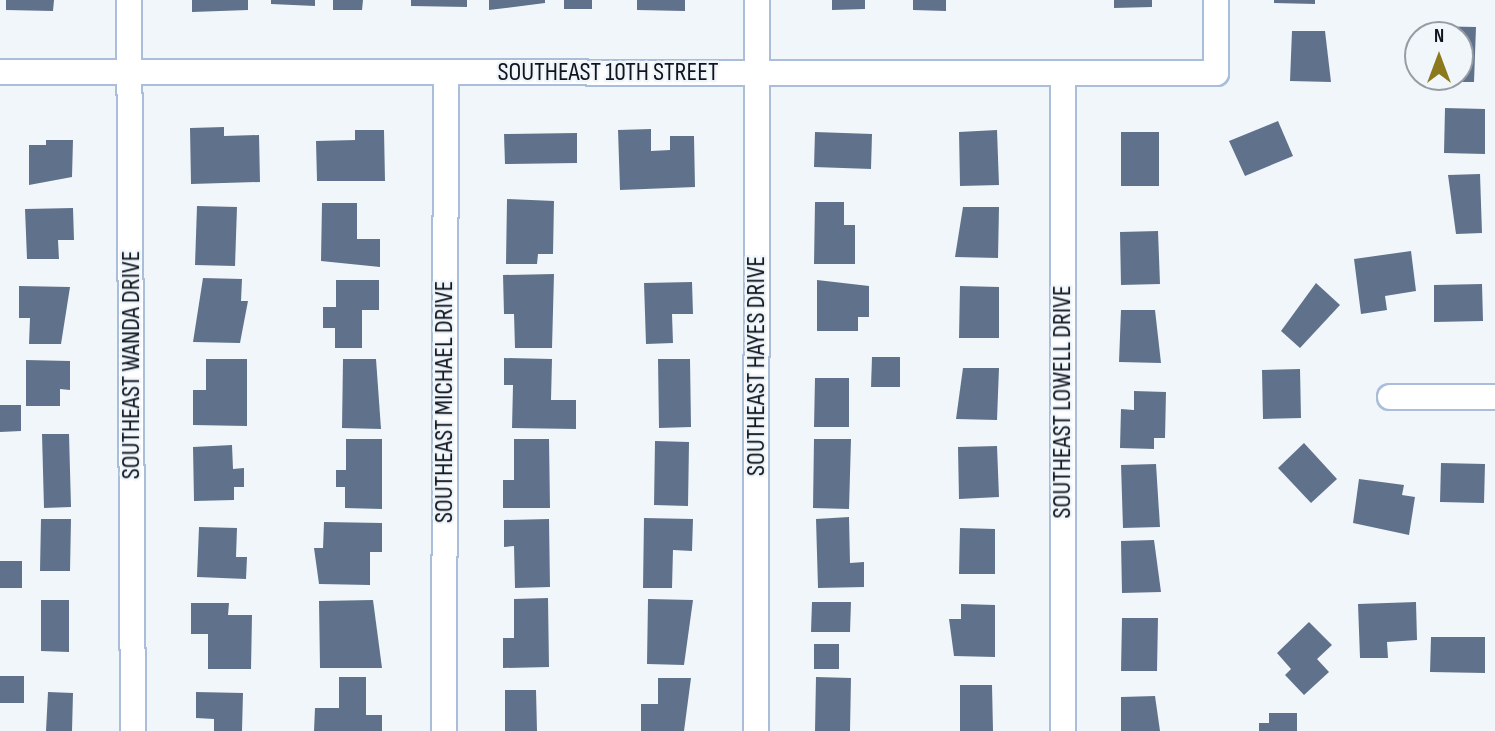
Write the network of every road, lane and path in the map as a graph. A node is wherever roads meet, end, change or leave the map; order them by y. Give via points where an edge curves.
1 (129, 0) edge
2 (757, 0) edge
3 (1216, 0) edge
4 (132, 71) junction
5 (0, 72) edge
6 (446, 72) junction
7 (757, 73) junction
8 (1063, 73) junction
9 (1390, 397) dead end
10 (1495, 397) edge
11 (133, 731) edge
12 (444, 731) edge
13 (756, 731) edge
14 (1063, 731) edge

1 - 4 street, SOUTHEAST WANDA DRIVE
2 - 7 street, SOUTHEAST HAYES DRIVE
3 - 8 street, SOUTHEAST 10TH STREET via 1216,73
4 - 5 street, SOUTHEAST 10TH STREET
4 - 6 street, SOUTHEAST 10TH STREET
4 - 11 street, SOUTHEAST WANDA DRIVE
6 - 7 street, SOUTHEAST 10TH STREET
6 - 12 street, SOUTHEAST MICHAEL DRIVE
7 - 8 street, SOUTHEAST 10TH STREET
7 - 13 street, SOUTHEAST HAYES DRIVE
8 - 14 street, SOUTHEAST LOWELL DRIVE
9 - 10 street

